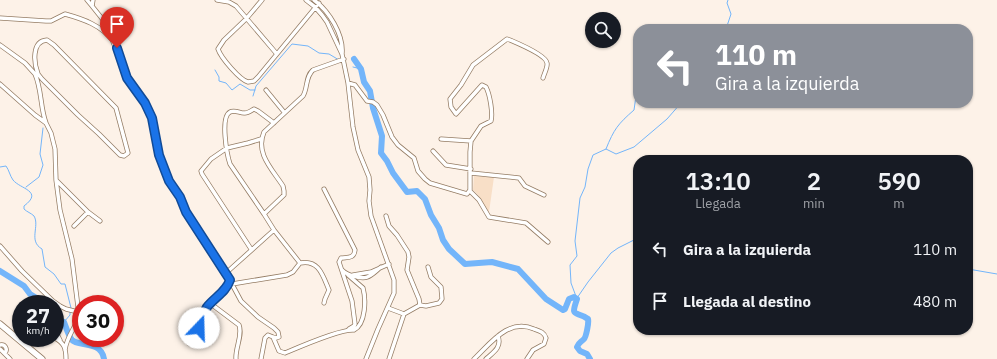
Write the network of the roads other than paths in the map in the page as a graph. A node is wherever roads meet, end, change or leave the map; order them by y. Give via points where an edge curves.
1 (87, 0) edge
2 (93, 0) edge
3 (217, 0) edge
4 (262, 0) edge
5 (306, 0) edge
6 (314, 0) edge
7 (319, 3) junction
8 (92, 6) junction
9 (316, 7) junction
10 (0, 18) edge
11 (246, 19) junction
12 (113, 42) junction
13 (0, 45) edge
14 (276, 53) junction
15 (342, 54) junction
16 (344, 60) junction
17 (36, 74) junction
18 (543, 78) dead end
19 (348, 83) junction
20 (0, 84) edge
21 (266, 90) dead end
22 (284, 112) junction
23 (46, 123) junction
24 (274, 123) junction
25 (261, 139) junction
26 (441, 139) dead end
27 (471, 141) junction
28 (227, 148) junction
29 (433, 151) dead end
30 (471, 171) junction
31 (56, 180) junction
32 (324, 189) dead end
33 (470, 191) junction
34 (544, 195) dead end
35 (88, 212) junction
36 (264, 214) junction
37 (386, 216) dead end
38 (100, 221) dead end
39 (74, 226) dead end
40 (274, 230) junction
41 (548, 242) dead end
42 (0, 246) edge
43 (251, 249) junction
44 (300, 263) junction
45 (389, 264) junction
46 (428, 267) dead end
47 (341, 269) junction
48 (226, 273) junction
49 (350, 275) junction
50 (230, 280) junction
51 (232, 284) junction
52 (75, 295) edge
53 (324, 303) dead end
54 (211, 304) junction
55 (420, 305) junction
56 (388, 308) junction
57 (72, 310) edge
58 (404, 314) junction
59 (0, 324) edge
60 (350, 329) junction
61 (72, 330) edge
62 (498, 336) junction
63 (273, 337) junction
64 (189, 344) dead end
65 (0, 345) edge
66 (64, 347) edge
67 (0, 349) edge
68 (65, 350) junction
69 (5, 353) junction
70 (10, 359) edge
71 (42, 359) edge
72 (66, 359) edge
73 (236, 359) edge
74 (261, 359) edge
75 (366, 359) edge
76 (389, 359) edge
77 (474, 359) edge
78 (486, 359) edge
79 (527, 359) edge

1 - 8 street
2 - 8 street
3 - 11 street via 233,3
4 - 11 street
5 - 9 street
6 - 7 street
7 - 9 street
7 - 15 street via 337,30
8 - 12 street via 108,26 113,35
9 - 14 street
9 - 15 street via 327,22
10 - 12 street via 51,21 65,14 93,24
11 - 14 street
11 - 14 street via 218,48 240,78 248,82 254,81
12 - 48 street via 127,78 145,103 152,118 159,155 169,181
13 - 17 street
15 - 16 street
16 - 19 street
16 - 22 street via 313,70 308,78 305,93
17 - 17 street via 120,155 126,155 128,151 116,108 47,40 37,45 34,60
17 - 23 street
18 - 27 street via 548,64 546,60 510,40 505,40 478,60 449,102 456,114 482,85 486,87 490,98 491,121 480,126
19 - 33 street via 355,85 365,98 381,111 392,138 414,158 418,170 425,179 430,183 467,194
19 - 45 street via 358,150 369,177 371,216
20 - 23 street
21 - 22 street
22 - 24 street
23 - 31 street via 55,149
24 - 25 street via 264,132
24 - 28 street via 254,110 245,113 229,112 225,126
25 - 28 street
25 - 36 street via 264,157 284,191 284,195
26 - 27 street
27 - 30 street
28 - 36 street via 230,164
28 - 43 street via 202,168 202,174
29 - 30 street via 446,165
30 - 33 street
30 - 34 street via 519,178 524,186
31 - 35 street
31 - 52 street via 72,259
32 - 47 street via 355,250 352,257 341,258
33 - 41 street via 489,217 526,223
35 - 38 street
35 - 39 street
36 - 40 street
37 - 55 street via 389,226 401,239 408,252 407,270
40 - 43 street
40 - 44 street
42 - 57 street via 54,301
43 - 48 street
44 - 51 street via 287,275
44 - 53 street via 312,263 320,272 329,290
45 - 49 street via 371,272
45 - 56 street via 394,293
46 - 55 street via 431,277 441,287 442,301 426,306
47 - 49 street
47 - 60 street via 354,308 355,324
48 - 50 street
49 - 60 street via 364,288 365,304 358,327
50 - 51 street
50 - 54 street via 227,288
51 - 63 street via 245,305 278,332 279,338
54 - 64 street via 204,313 199,328 187,335
54 - 73 street via 239,325
55 - 58 street
56 - 58 street
56 - 75 street
58 - 76 street
59 - 71 main road
60 - 63 street via 285,353 280,351
61 - 68 street
62 - 77 street
62 - 78 street via 500,345
62 - 79 street via 518,325 543,332 546,341 533,350
63 - 74 street via 269,335 265,338
65 - 69 street via 6,347
66 - 68 street
67 - 69 street
68 - 72 street
69 - 70 street

